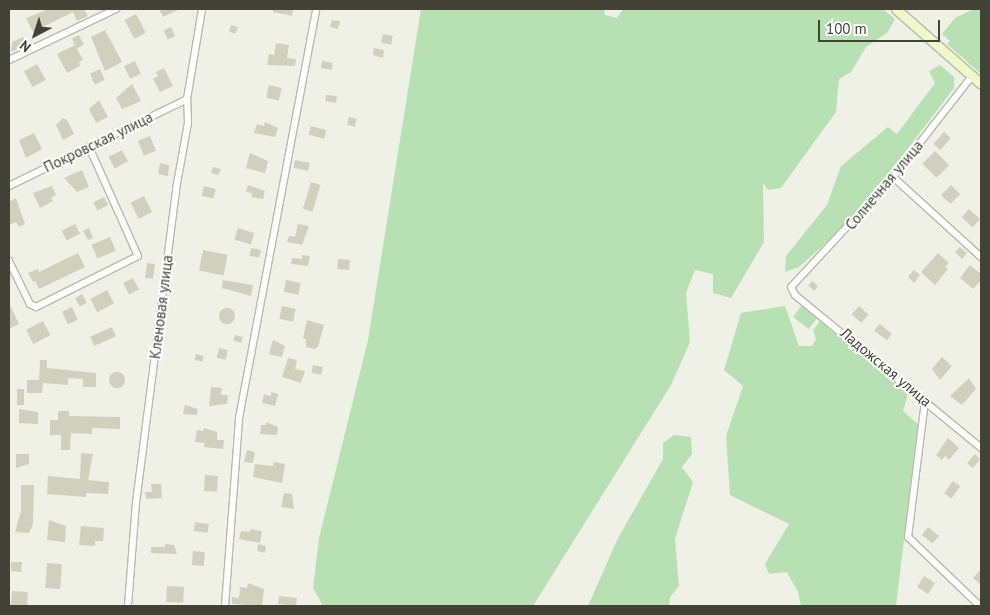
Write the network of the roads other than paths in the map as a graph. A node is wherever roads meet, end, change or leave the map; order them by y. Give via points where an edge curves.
1 (116, 9) edge
2 (202, 9) edge
3 (316, 9) edge
4 (896, 9) edge
5 (9, 60) edge
6 (972, 76) junction
7 (981, 84) edge
8 (187, 99) junction
9 (89, 147) junction
10 (893, 177) junction
11 (9, 186) edge
12 (981, 257) edge
13 (9, 261) edge
14 (790, 287) joint
15 (925, 401) junction
16 (981, 448) edge
17 (128, 606) edge
18 (225, 606) edge
19 (980, 606) edge

1 - 5 street
2 - 8 street, Кленовая улица
3 - 18 street via 239,418
4 - 6 main road
6 - 7 main road
6 - 10 street, Солнечная улица
8 - 9 street, Покровская улица
8 - 17 street, Кленовая улица via 188,123 174,198 136,503
9 - 11 street, Покровская улица
9 - 13 street via 138,256 36,307 30,304
10 - 12 street
10 - 14 street, Солнечная улица
14 - 15 street, Ладожская улица
15 - 16 street, Ладожская улица
15 - 19 street via 908,537

